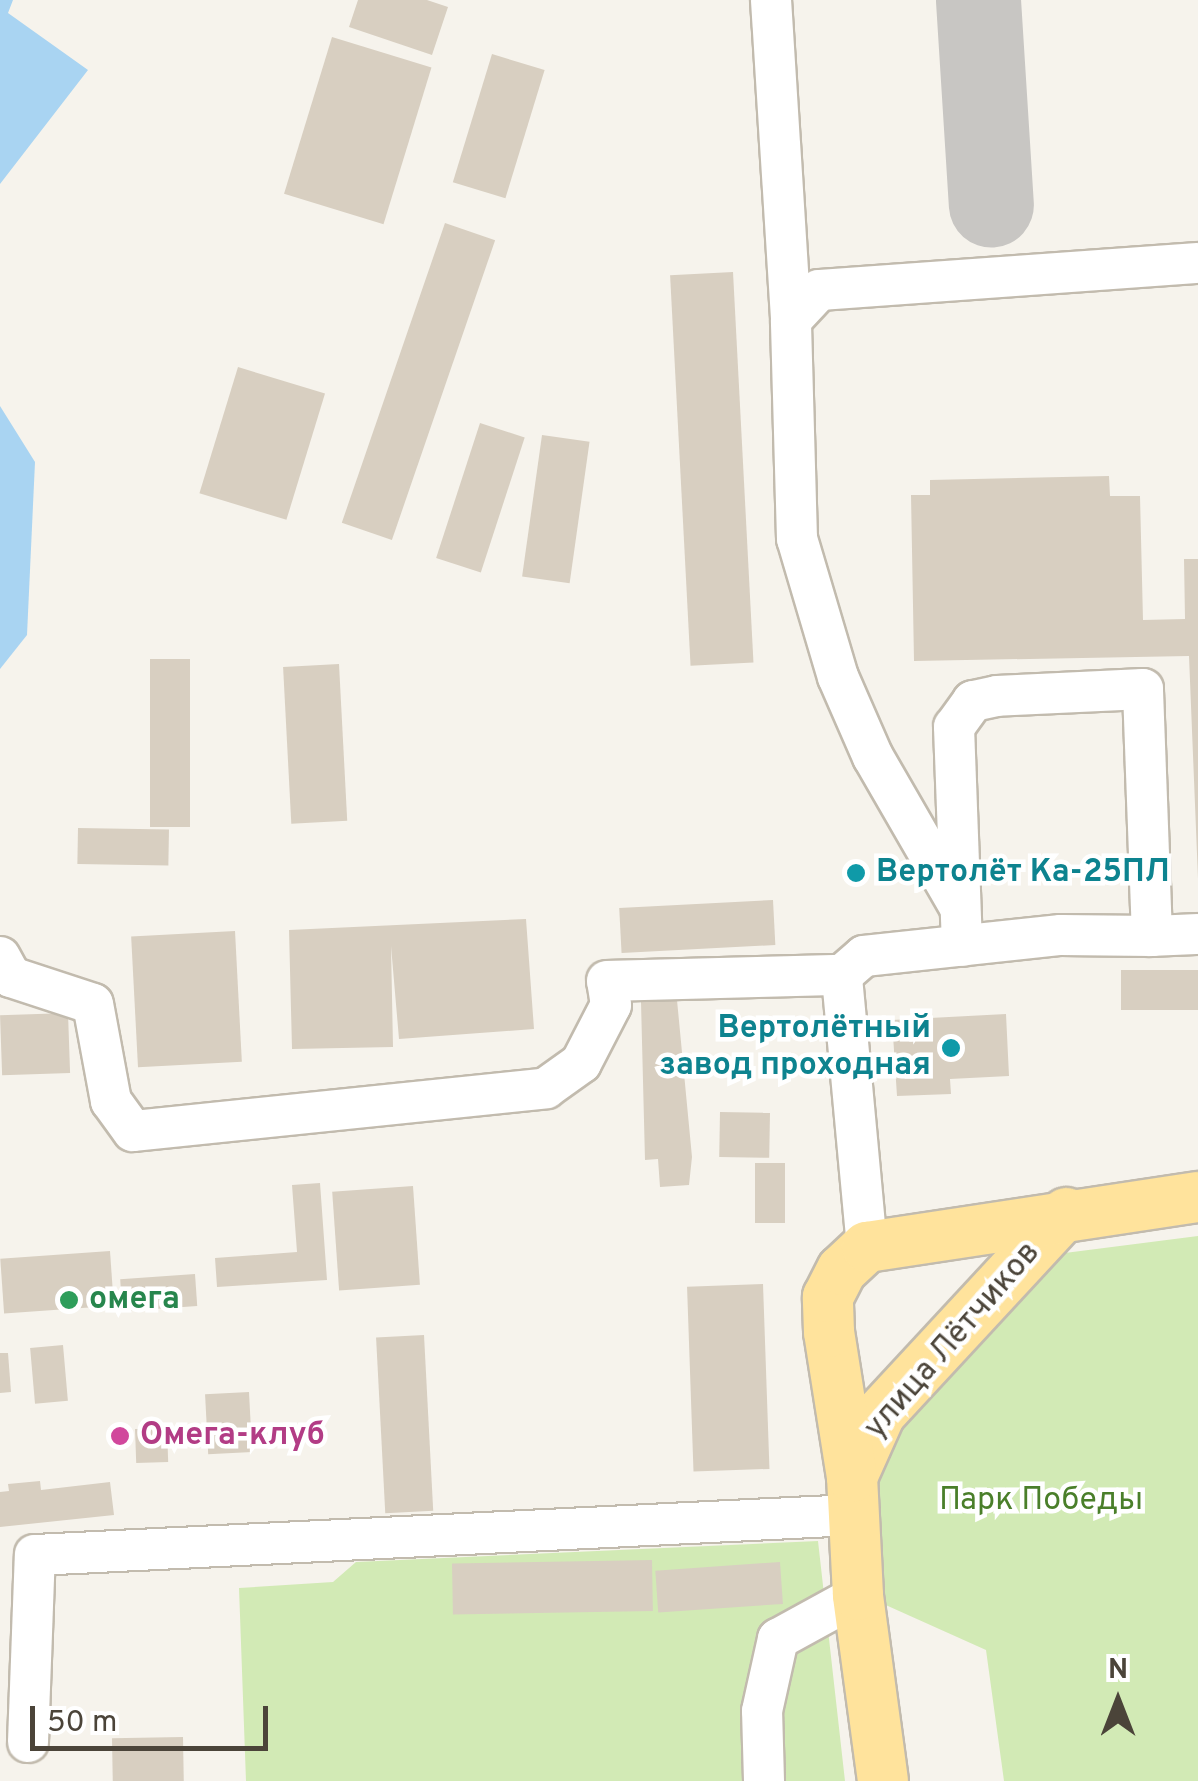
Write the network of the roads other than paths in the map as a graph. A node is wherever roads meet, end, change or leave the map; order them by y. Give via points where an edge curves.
1 (771, 0) edge
2 (1198, 263) edge
3 (791, 320) junction
4 (961, 927) junction
5 (1198, 934) edge
6 (1152, 936) junction
7 (0, 957) edge
8 (842, 975) junction
9 (1198, 1197) edge
10 (1066, 1213) junction
11 (890, 1242) junction
12 (967, 1316) junction
13 (829, 1332) junction
14 (918, 1372) junction
15 (852, 1496) junction
16 (858, 1595) junction
17 (14, 1677) edge
18 (28, 1742) dead end
19 (764, 1781) edge
20 (882, 1781) edge

1 - 3 lane
2 - 3 lane via 819,290
3 - 4 lane via 797,539 838,677
4 - 6 lane
4 - 6 lane via 954,726 973,701 1144,689
4 - 8 lane via 864,956
5 - 6 lane
7 - 8 lane via 11,978 92,1004 110,1101 133,1131 546,1088 581,1063 612,1005 606,980
8 - 11 lane
9 - 10 main road, улица Лётчиков
10 - 11 main road, улица Лётчиков
10 - 12 main road, улица Лётчиков
11 - 12 main road via 943,1249 959,1267
11 - 13 main road, улица Лётчиков via 842,1270 828,1297
12 - 14 main road, улица Лётчиков
13 - 14 main road via 845,1364 863,1380 890,1383
13 - 15 main road, улица Лётчиков
14 - 15 main road, улица Лётчиков via 880,1414
15 - 16 main road, улица Лётчиков
15 - 17 lane via 36,1556
16 - 19 lane via 778,1639 762,1710
16 - 20 main road, улица Лётчиков
17 - 18 lane

